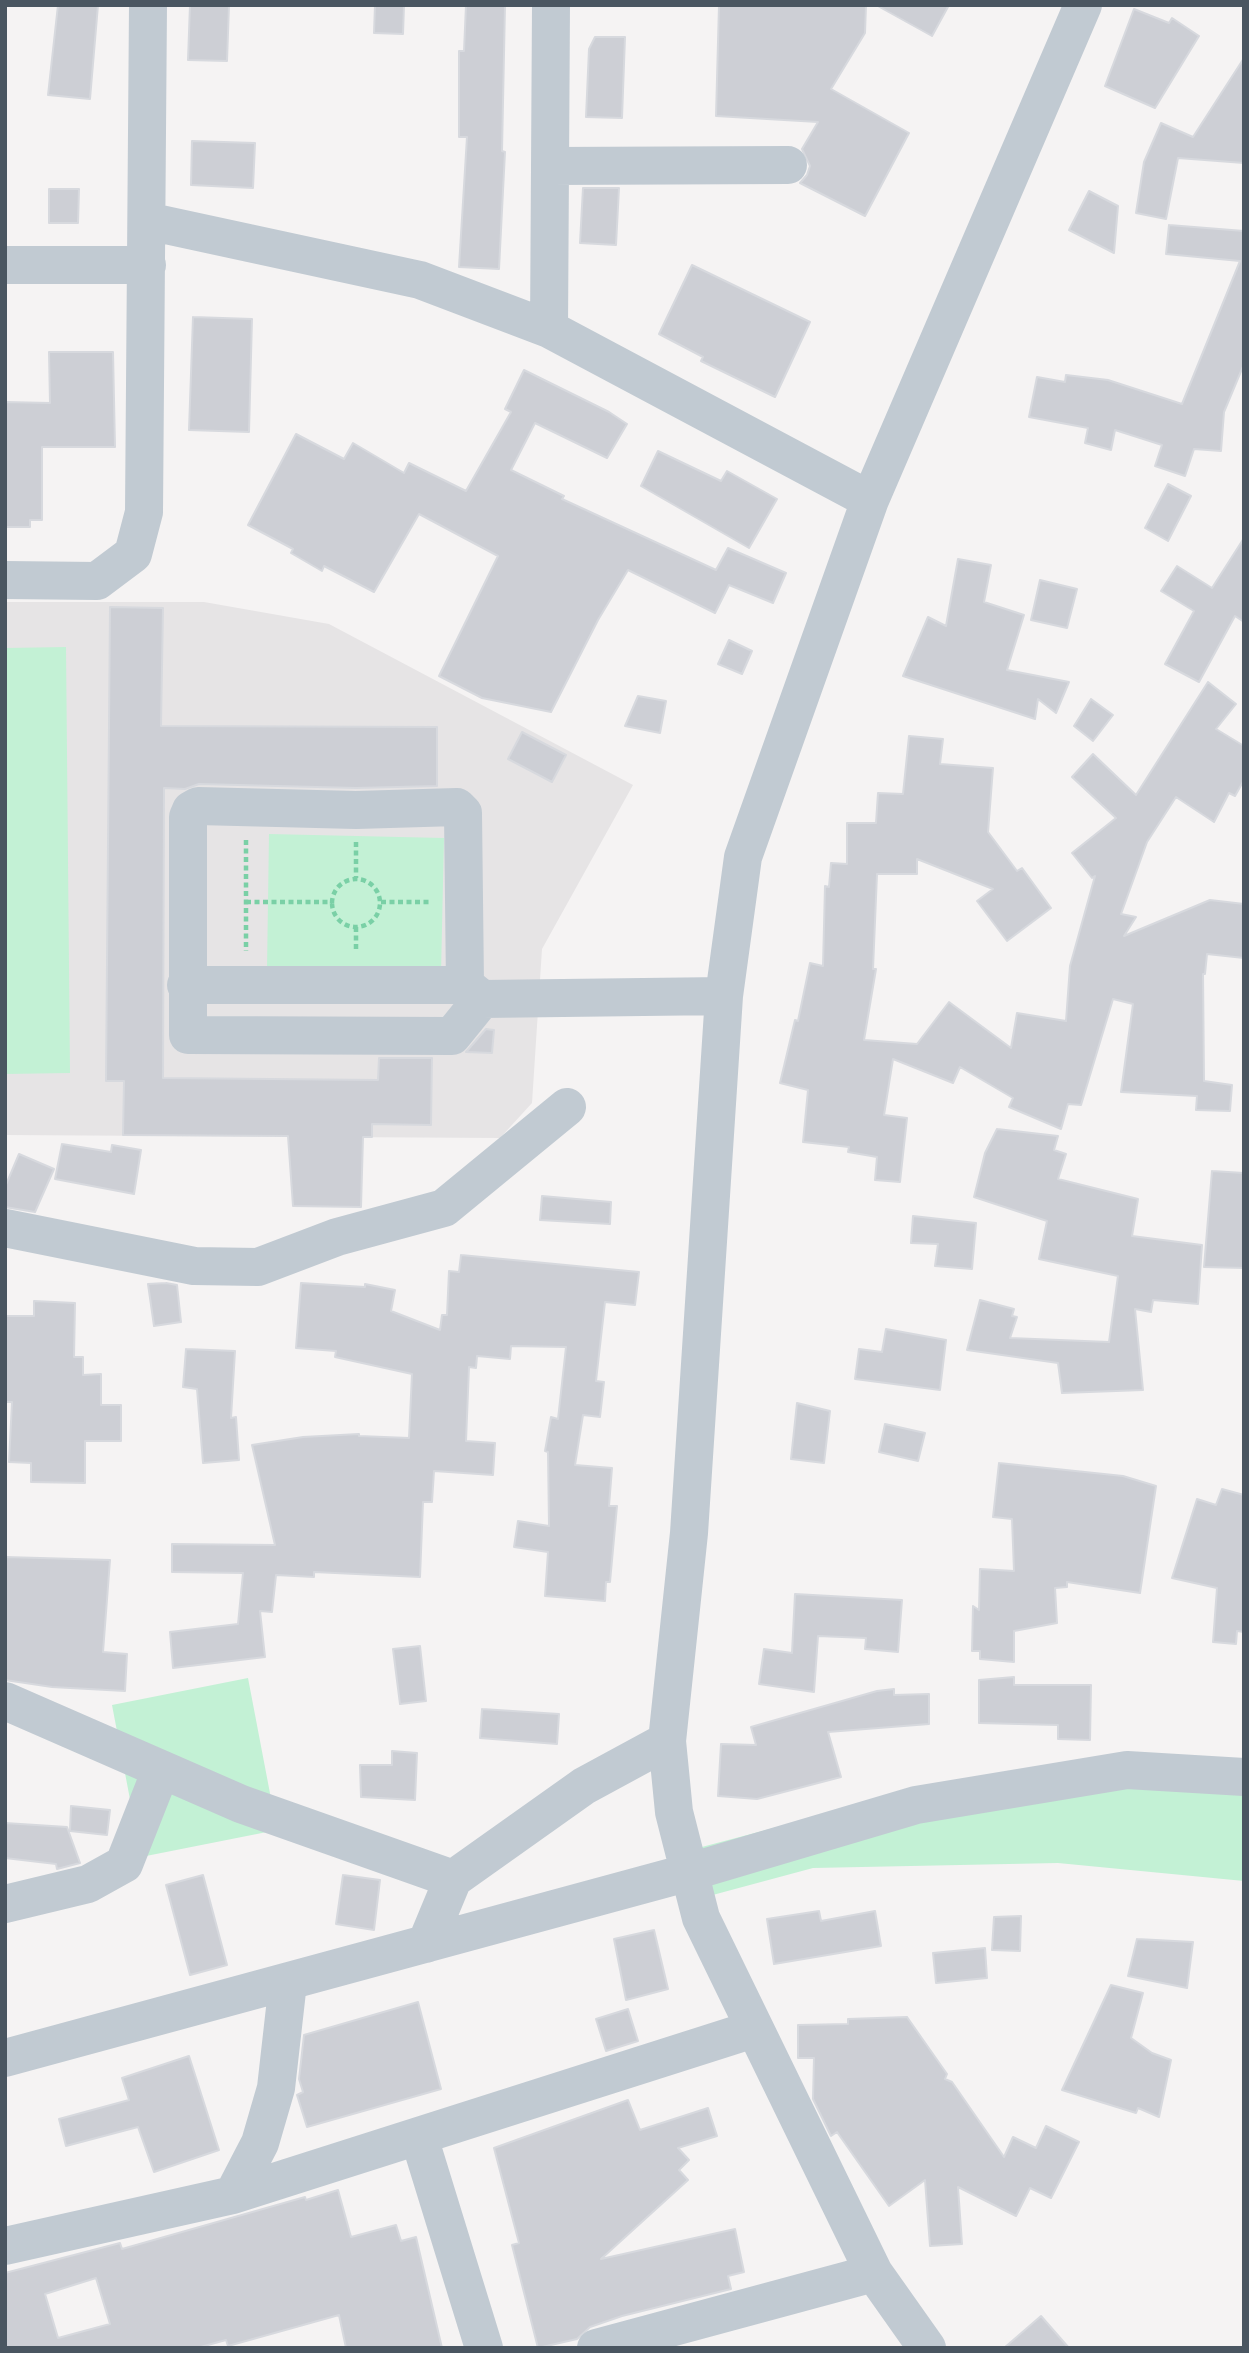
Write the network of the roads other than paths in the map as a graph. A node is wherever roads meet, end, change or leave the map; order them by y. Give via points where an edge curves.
1 (148, 5) edge
2 (551, 5) edge
3 (1083, 5) edge
4 (788, 165) dead end
5 (550, 166) junction
6 (147, 221) junction
7 (5, 265) edge
8 (147, 265) junction
9 (549, 329) junction
10 (870, 500) junction
11 (5, 580) edge
12 (186, 985) junction
13 (474, 992) junction
14 (723, 996) junction
15 (567, 1107) dead end
16 (5, 1228) edge
17 (5, 1701) edge
18 (667, 1741) junction
19 (161, 1770) junction
20 (1244, 1777) edge
21 (690, 1872) junction
22 (453, 1879) junction
23 (5, 1904) edge
24 (426, 1944) junction
25 (288, 1982) junction
26 (754, 2029) junction
27 (5, 2058) edge
28 (419, 2137) junction
29 (233, 2195) junction
30 (5, 2246) edge
31 (874, 2273) junction
32 (484, 2348) edge
33 (596, 2348) edge
34 (927, 2348) edge

1 - 6 street
2 - 5 street
3 - 10 street
4 - 5 street
5 - 9 street
6 - 8 street
6 - 9 street via 420,280
7 - 8 street
8 - 11 street via 144,512 133,554 97,581
9 - 10 street
10 - 14 street via 743,857
12 - 13 street
12 - 13 street via 186,1032 191,1036 452,1036
12 - 13 street via 188,817 198,806 457,807 463,813
13 - 14 street
14 - 18 street via 689,1533
15 - 16 street via 444,1208 337,1237 258,1267 194,1266
17 - 19 street
18 - 21 street via 674,1812
18 - 22 street via 584,1786
19 - 22 street via 276,1817
19 - 23 street via 124,1864 88,1884
20 - 21 street via 1127,1770 929,1803
21 - 24 street
21 - 26 street via 701,1918
22 - 24 street
24 - 25 street
25 - 27 street
25 - 29 street via 276,2088 260,2143
26 - 28 street
26 - 31 street
28 - 29 street
28 - 32 street
29 - 30 street
31 - 33 street
31 - 34 street

